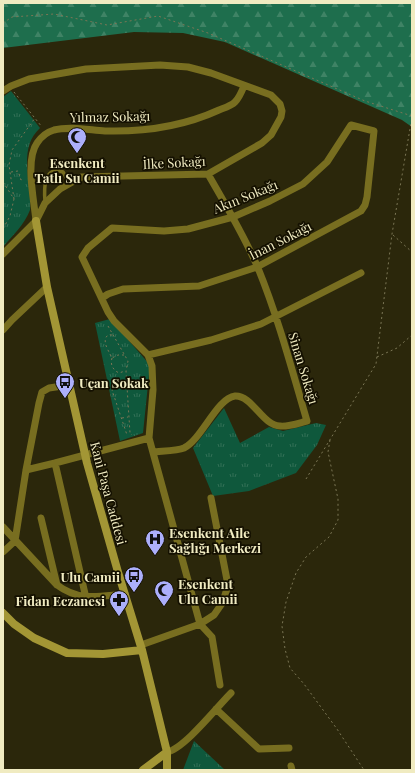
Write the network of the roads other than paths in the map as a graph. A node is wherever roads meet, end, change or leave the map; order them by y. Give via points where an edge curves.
1 (244, 86) junction
2 (3, 91) edge
3 (351, 125) joint
4 (208, 174) junction
5 (70, 184) junction
6 (45, 203) junction
7 (233, 217) junction
8 (36, 221) junction
9 (3, 254) edge
10 (257, 267) junction
11 (362, 273) dead end
12 (47, 287) junction
13 (102, 298) junction
14 (276, 317) junction
15 (3, 330) edge
16 (148, 355) junction
17 (69, 385) junction
18 (148, 438) junction
19 (153, 452) junction
20 (86, 455) junction
21 (55, 463) junction
22 (26, 470) junction
23 (211, 498) dead end
24 (41, 518) dead end
25 (3, 527) edge
26 (15, 541) junction
27 (3, 552) edge
28 (57, 585) junction
29 (125, 594) junction
30 (86, 598) junction
31 (3, 613) edge
32 (200, 624) junction
33 (142, 647) junction
34 (220, 685) dead end
35 (231, 693) dead end
36 (216, 709) junction
37 (289, 748) dead end
38 (167, 752) junction
39 (143, 770) edge
40 (167, 770) edge

1 - 2 street via 188,67 160,65 86,69 28,79
1 - 4 street, İlke Sokağı via 276,99 282,111 281,117 262,143
1 - 8 street, Yılmaz Sokağı via 237,100 231,105 208,115 174,124 145,130 69,129 47,133 36,144 30,177
3 - 7 street, Akın Sokağı via 327,162 303,184
3 - 10 street, İnan Sokağı via 374,131 365,205 361,211
4 - 5 street, İlke Sokağı via 81,177
4 - 7 street, Sinan Sokağı
5 - 6 street, İlke Sokağı via 60,189
5 - 6 lane via 63,172 58,170 50,174 44,184
6 - 8 street, İlke Sokağı
7 - 10 street, Sinan Sokağı
7 - 13 street, Akın Sokağı via 188,229 164,231 112,228 88,248 82,257
8 - 9 street, İlke Sokağı
8 - 12 street, Kani Paşa Caddesi
10 - 13 street, İnan Sokağı via 199,286 123,289
10 - 14 street, Sinan Sokağı
11 - 14 street
12 - 15 street
12 - 17 street, Kani Paşa Caddesi
13 - 16 street via 114,321
14 - 16 street via 211,340
14 - 19 street, Sinan Sokağı via 307,421 279,426 271,423 243,397 234,396 226,399 193,441 183,448
16 - 18 street via 152,366 152,390
17 - 20 street, Kani Paşa Caddesi
17 - 22 street via 49,388 42,392
18 - 19 street
18 - 20 street
19 - 32 street
20 - 21 street
20 - 29 street, Kani Paşa Caddesi
21 - 22 street
21 - 30 street
22 - 26 street
23 - 32 street via 228,585 223,602 214,615
24 - 28 street
25 - 26 street
26 - 27 street
26 - 28 street
28 - 30 street via 66,592
29 - 30 street
29 - 33 street, Kani Paşa Caddesi
31 - 33 street via 34,638 67,653 103,654
32 - 33 street
32 - 34 street via 212,637
33 - 38 street, Kani Paşa Caddesi
35 - 36 street
36 - 37 street via 259,749
36 - 38 street via 179,747
38 - 39 street
38 - 40 street, Kani Paşa Caddesi

